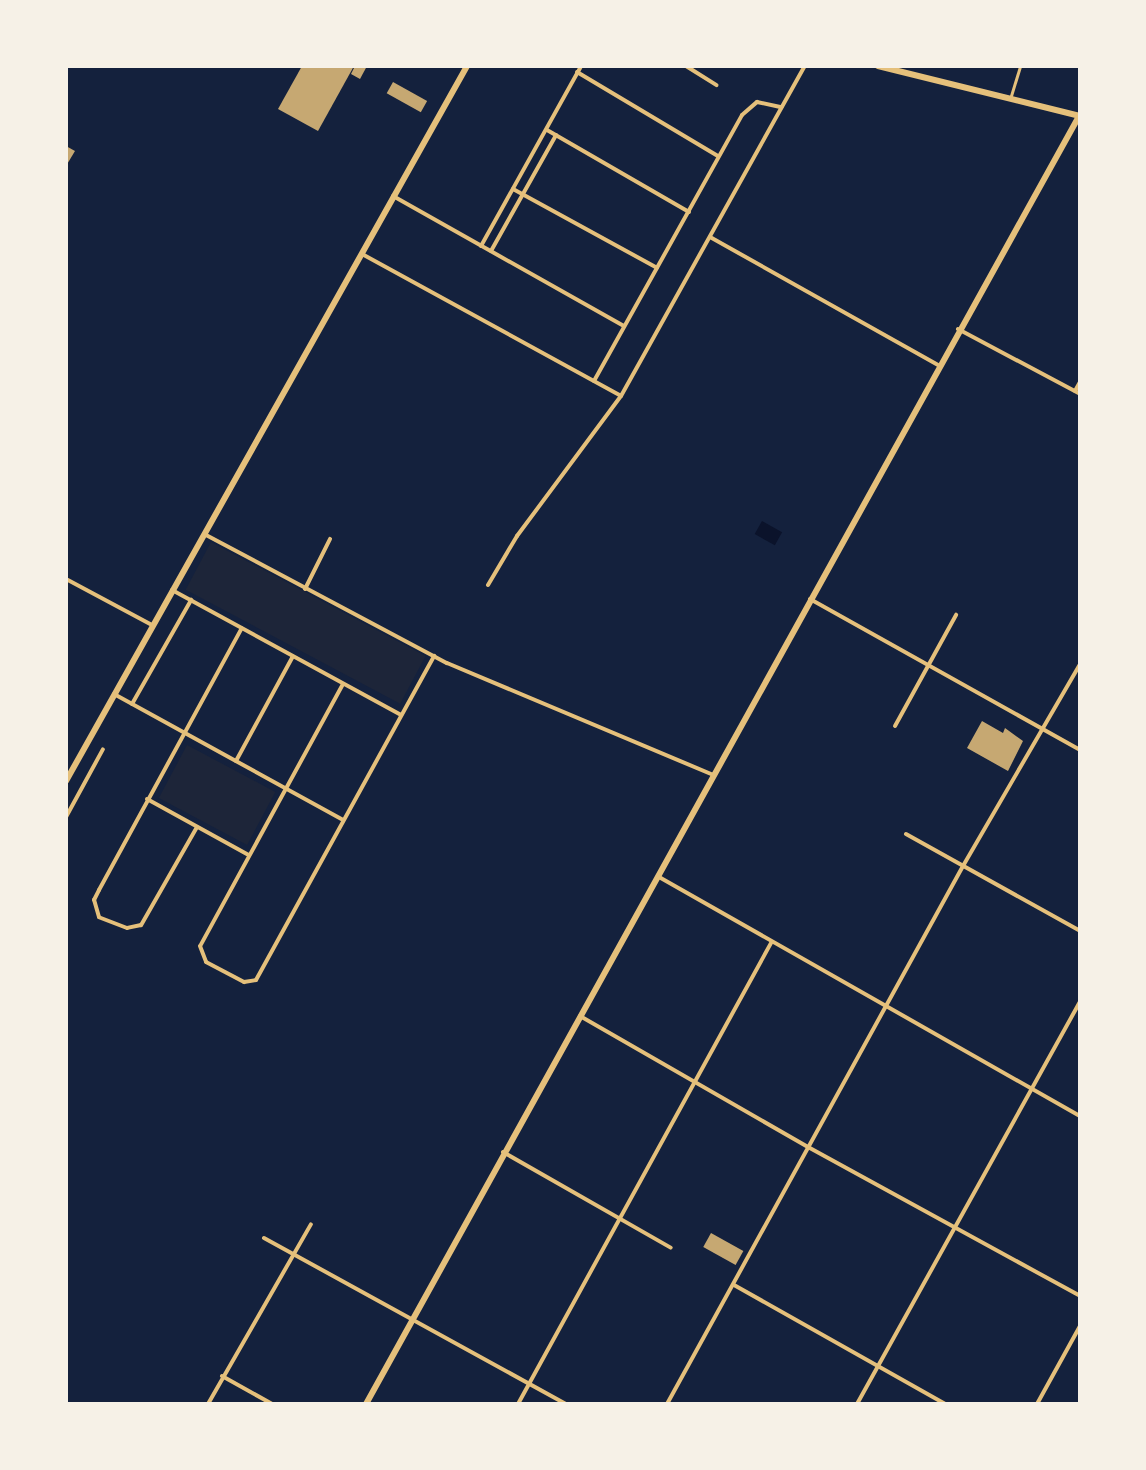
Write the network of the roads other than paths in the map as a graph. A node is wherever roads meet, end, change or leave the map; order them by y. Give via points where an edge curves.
1 (467, 66) edge
2 (581, 66) edge
3 (686, 66) edge
4 (805, 66) edge
5 (878, 66) edge
6 (1020, 66) edge
7 (577, 72) junction
8 (716, 85) dead end
9 (1010, 99) junction
10 (782, 107) junction
11 (1080, 115) edge
12 (547, 130) junction
13 (556, 135) junction
14 (718, 156) junction
15 (513, 189) junction
16 (392, 195) junction
17 (523, 195) junction
18 (689, 212) junction
19 (709, 237) junction
20 (481, 246) junction
21 (491, 251) junction
22 (360, 252) junction
23 (657, 268) junction
24 (624, 326) junction
25 (958, 329) junction
26 (938, 365) junction
27 (594, 381) junction
28 (1080, 382) edge
29 (1077, 392) edge
30 (621, 396) junction
31 (203, 534) junction
32 (330, 539) dead end
33 (66, 579) edge
34 (488, 585) dead end
35 (305, 589) junction
36 (172, 590) junction
37 (809, 599) junction
38 (191, 600) junction
39 (956, 615) dead end
40 (152, 625) junction
41 (242, 628) junction
42 (293, 656) junction
43 (434, 656) junction
44 (1080, 664) edge
45 (928, 666) junction
46 (343, 684) junction
47 (114, 694) junction
48 (132, 704) junction
49 (401, 715) junction
50 (895, 726) dead end
51 (1043, 729) junction
52 (185, 733) junction
53 (103, 749) dead end
54 (1080, 750) edge
55 (236, 761) junction
56 (713, 775) junction
57 (66, 781) edge
58 (286, 789) junction
59 (147, 799) junction
60 (66, 817) edge
61 (343, 821) junction
62 (197, 827) junction
63 (906, 834) dead end
64 (249, 855) junction
65 (963, 866) junction
66 (659, 877) junction
67 (1080, 931) edge
68 (771, 943) junction
69 (1080, 1001) edge
70 (885, 1008) junction
71 (580, 1016) junction
72 (694, 1081) junction
73 (1031, 1089) junction
74 (1080, 1116) edge
75 (808, 1147) junction
76 (503, 1152) junction
77 (618, 1219) junction
78 (311, 1224) dead end
79 (955, 1228) junction
80 (264, 1238) dead end
81 (671, 1248) dead end
82 (291, 1256) junction
83 (734, 1285) junction
84 (1080, 1296) edge
85 (415, 1320) junction
86 (1080, 1326) edge
87 (879, 1364) junction
88 (222, 1376) junction
89 (529, 1383) junction
90 (208, 1404) edge
91 (272, 1404) edge
92 (366, 1404) edge
93 (518, 1404) edge
94 (566, 1404) edge
95 (667, 1404) edge
96 (857, 1404) edge
97 (945, 1404) edge
98 (1037, 1404) edge

1 - 16 street
2 - 7 street
3 - 8 street
4 - 10 street
5 - 9 street
6 - 9 street
7 - 12 street
7 - 14 street
9 - 11 street
10 - 14 street via 757,102 742,115
10 - 19 street
11 - 25 street
12 - 13 street
12 - 15 street
13 - 17 street
13 - 18 street
14 - 18 street
15 - 17 street
15 - 20 street
16 - 20 street
16 - 22 street
17 - 21 street
17 - 23 street
18 - 23 street
19 - 26 street
19 - 30 street
20 - 21 street
21 - 24 street
22 - 27 street
22 - 31 street
23 - 24 street
24 - 27 street
25 - 26 street
25 - 29 street
26 - 37 street
27 - 30 street
28 - 29 street
30 - 34 street via 517,536
31 - 35 street
31 - 36 street
32 - 35 street
33 - 40 street
35 - 43 street
36 - 38 street
36 - 40 street
37 - 45 street
37 - 56 street
38 - 41 street
38 - 48 street
39 - 45 street
40 - 47 street
41 - 42 street
41 - 52 street
42 - 46 street
42 - 55 street
43 - 49 street
43 - 56 street
44 - 51 street
45 - 50 street
45 - 51 street
46 - 49 street
46 - 58 street
47 - 48 street
47 - 57 street
48 - 52 street
49 - 61 street
51 - 54 street
51 - 65 street
52 - 55 street
52 - 59 street
53 - 60 street
55 - 58 street
56 - 66 street
58 - 61 street
58 - 64 street
59 - 62 street
59 - 62 street via 94,900 97,915 106,922 127,928 141,925
61 - 64 street via 252,983 206,962 200,946
62 - 64 street
63 - 65 street
65 - 67 street
65 - 70 street
66 - 68 street
66 - 71 street
68 - 70 street
68 - 72 street
69 - 73 street
70 - 73 street
70 - 75 street
71 - 72 street
71 - 76 street
72 - 75 street
72 - 77 street
73 - 74 street
73 - 79 street
75 - 79 street
75 - 83 street
76 - 77 street
76 - 85 street
77 - 81 street
77 - 89 street
78 - 82 street
79 - 84 street
79 - 87 street
80 - 82 street
82 - 85 street
82 - 88 street
83 - 87 street
83 - 95 street
85 - 89 street
85 - 92 street
86 - 98 street
87 - 96 street
87 - 97 street
88 - 90 street
88 - 91 street
89 - 93 street
89 - 94 street

